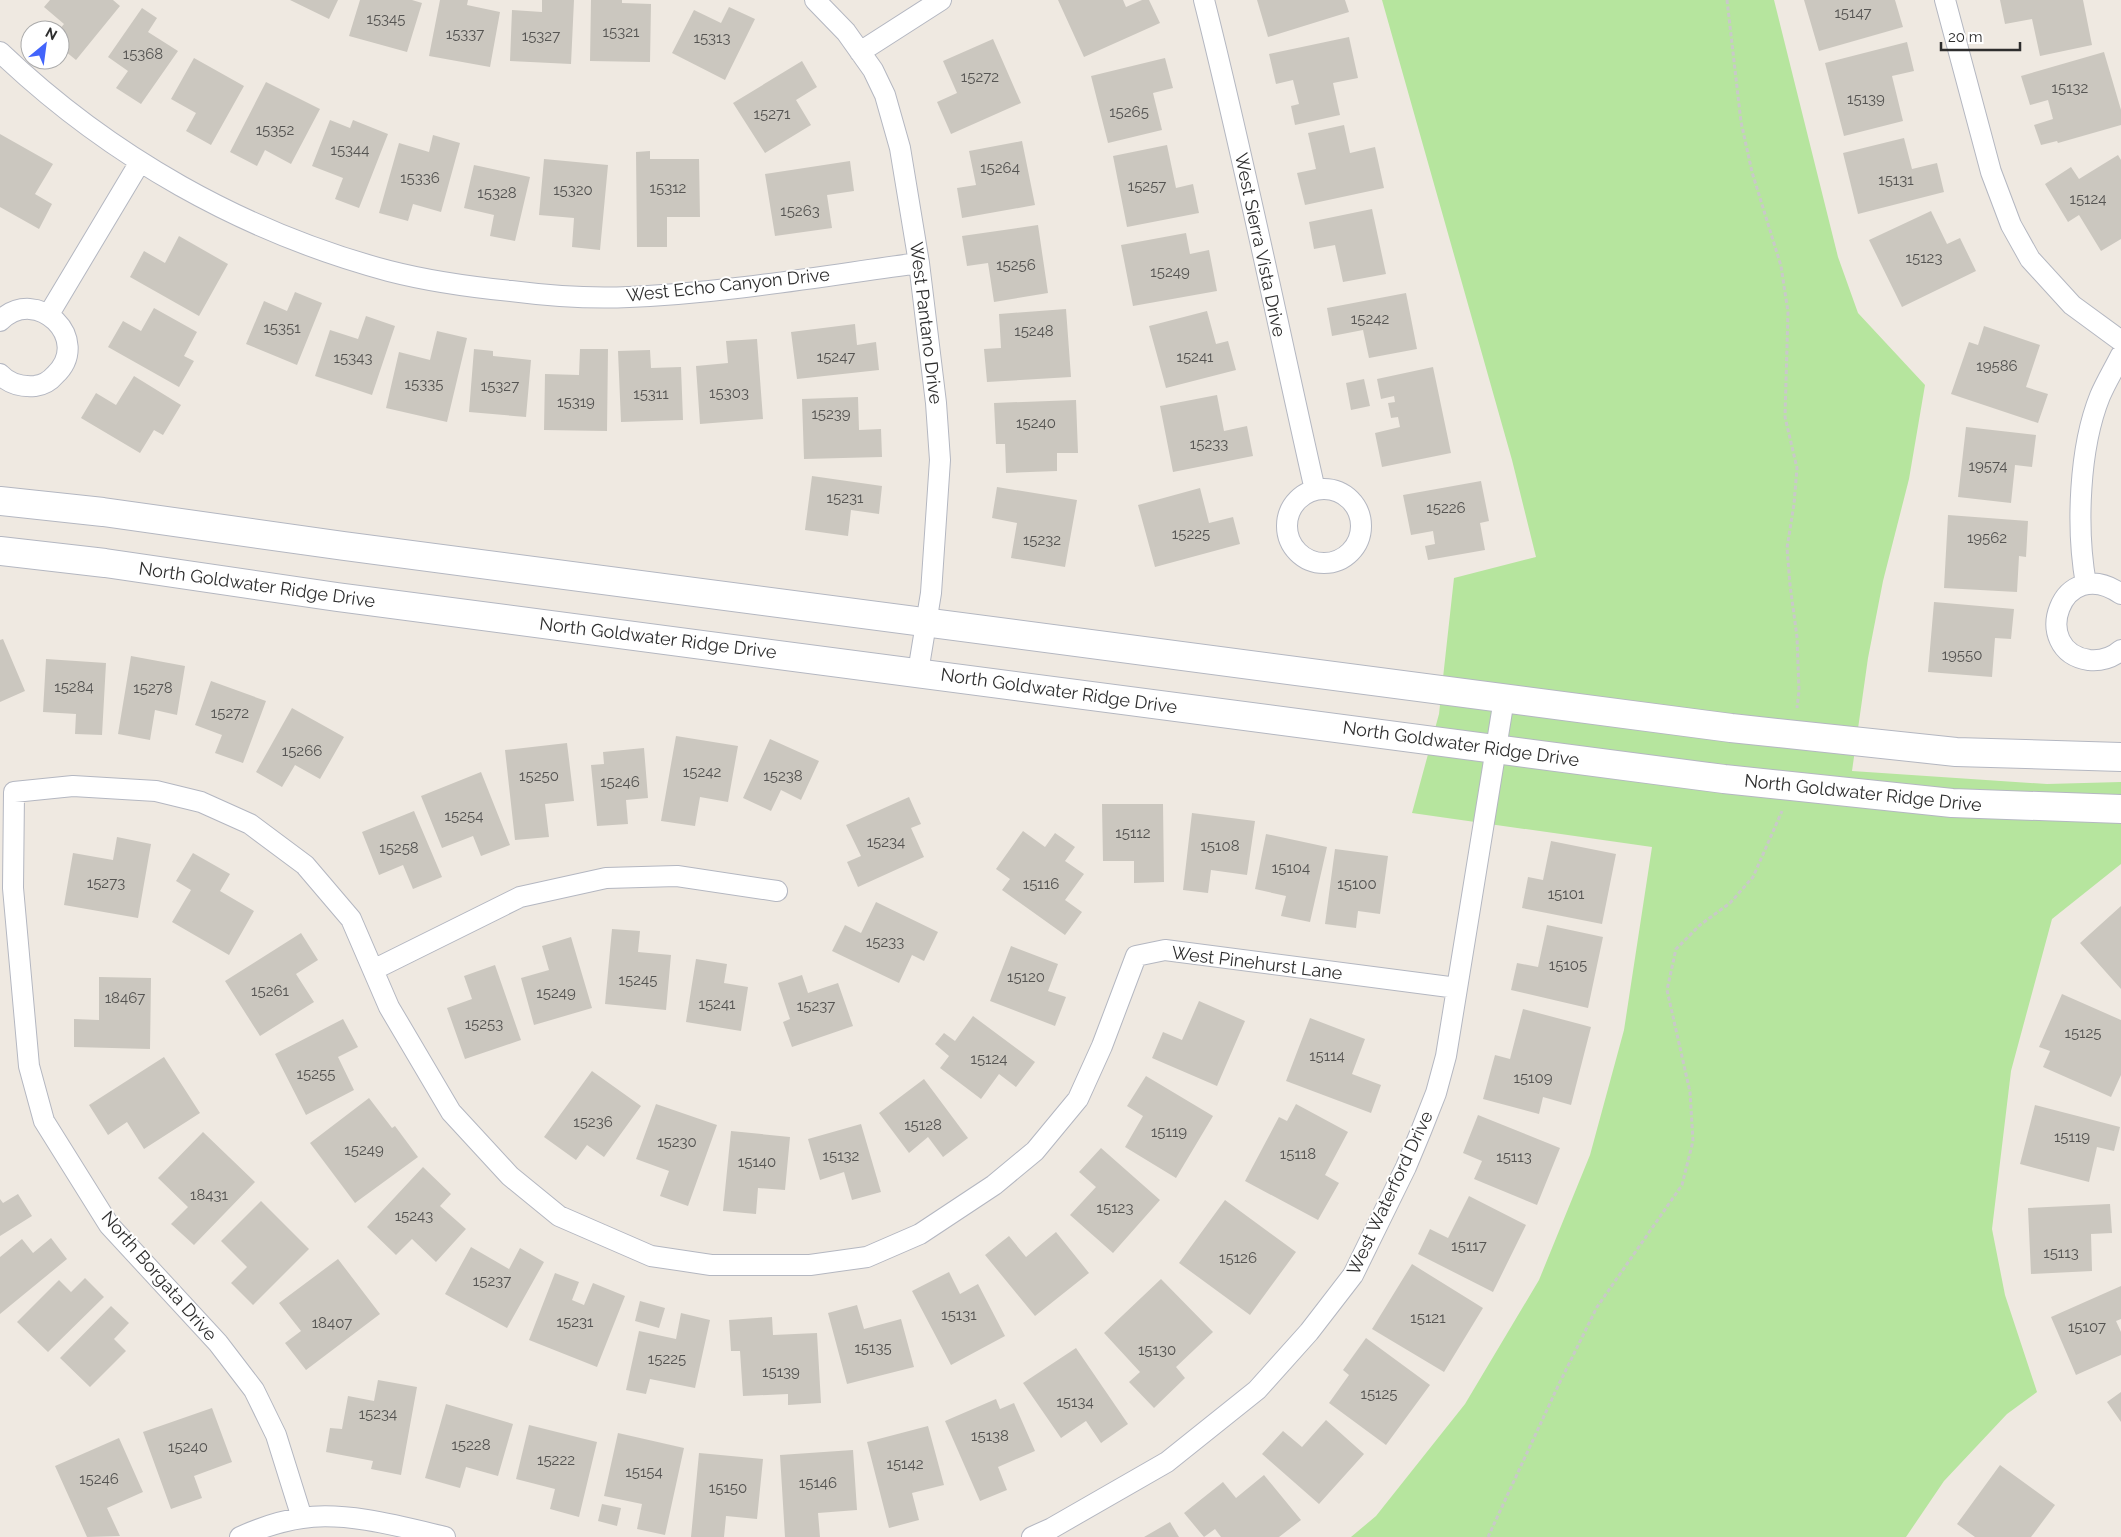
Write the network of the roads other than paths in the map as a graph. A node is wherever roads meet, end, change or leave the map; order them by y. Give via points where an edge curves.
1 (816, 0) edge
2 (941, 0) edge
3 (1204, 0) edge
4 (1945, 0) edge
5 (0, 52) edge
6 (860, 52) junction
7 (140, 162) junction
8 (919, 263) junction
9 (49, 314) junction
10 (0, 321) edge
11 (2121, 341) edge
12 (2121, 355) edge
13 (0, 374) edge
14 (1315, 490) dead end
15 (0, 501) edge
16 (0, 550) edge
17 (2086, 584) junction
18 (2121, 594) edge
19 (927, 622) junction
20 (2121, 650) edge
21 (918, 672) junction
22 (1504, 699) junction
23 (1495, 748) junction
24 (2121, 757) edge
25 (14, 792) joint
26 (2121, 809) edge
27 (777, 891) dead end
28 (373, 970) junction
29 (1457, 988) junction
30 (302, 1518) junction
31 (1054, 1532) edge
32 (240, 1537) edge
33 (445, 1537) edge
34 (1032, 1537) edge

1 - 6 street, West Pantano Drive
2 - 6 street
3 - 14 street, West Sierra Vista Drive
4 - 11 street via 1991,172 2010,225 2030,259 2072,305
5 - 7 street, West Echo Canyon Drive via 32,82
6 - 8 street, West Pantano Drive via 873,70 884,95 900,148
7 - 8 street, West Echo Canyon Drive via 267,230 391,272 477,288 553,296 628,297 701,292
7 - 9 street
8 - 19 street, West Pantano Drive via 940,460
9 - 10 street via 24,309 12,312
9 - 13 street via 65,334 66,360 59,372 44,383 26,386 13,383
12 - 17 street via 2100,396 2085,446 2081,525
15 - 19 street
16 - 21 street, North Goldwater Ridge Drive
17 - 18 street via 2099,583
17 - 20 street via 2065,597 2058,607 2057,632 2062,644 2071,653 2095,661
19 - 21 street, West Pantano Drive
19 - 22 street
21 - 23 street, North Goldwater Ridge Drive
22 - 23 street, West Waterford Drive
22 - 24 street via 1956,752
23 - 26 street, North Goldwater Ridge Drive via 1724,779 1952,803
23 - 29 street, West Waterford Drive
25 - 28 street, West Pinehurst Lane via 73,786 156,791 201,802 250,824 305,865 323,885 351,919
25 - 30 street, North Borgata Drive via 13,888 28,1066 44,1121 109,1225 218,1343 254,1390 276,1435
27 - 28 street via 677,876 606,878 520,897
28 - 29 street, West Pinehurst Lane via 389,1007 451,1112 510,1176 559,1216 651,1256 711,1265 810,1265 866,1257 920,1234 994,1185 1035,1151 1078,1100 1136,956 1165,950
29 - 31 street, West Waterford Drive via 1446,1056 1436,1093 1406,1167 1353,1274 1309,1332 1257,1390 1168,1462
30 - 32 street via 263,1527
30 - 33 street via 375,1521
31 - 34 street, West Waterford Drive

